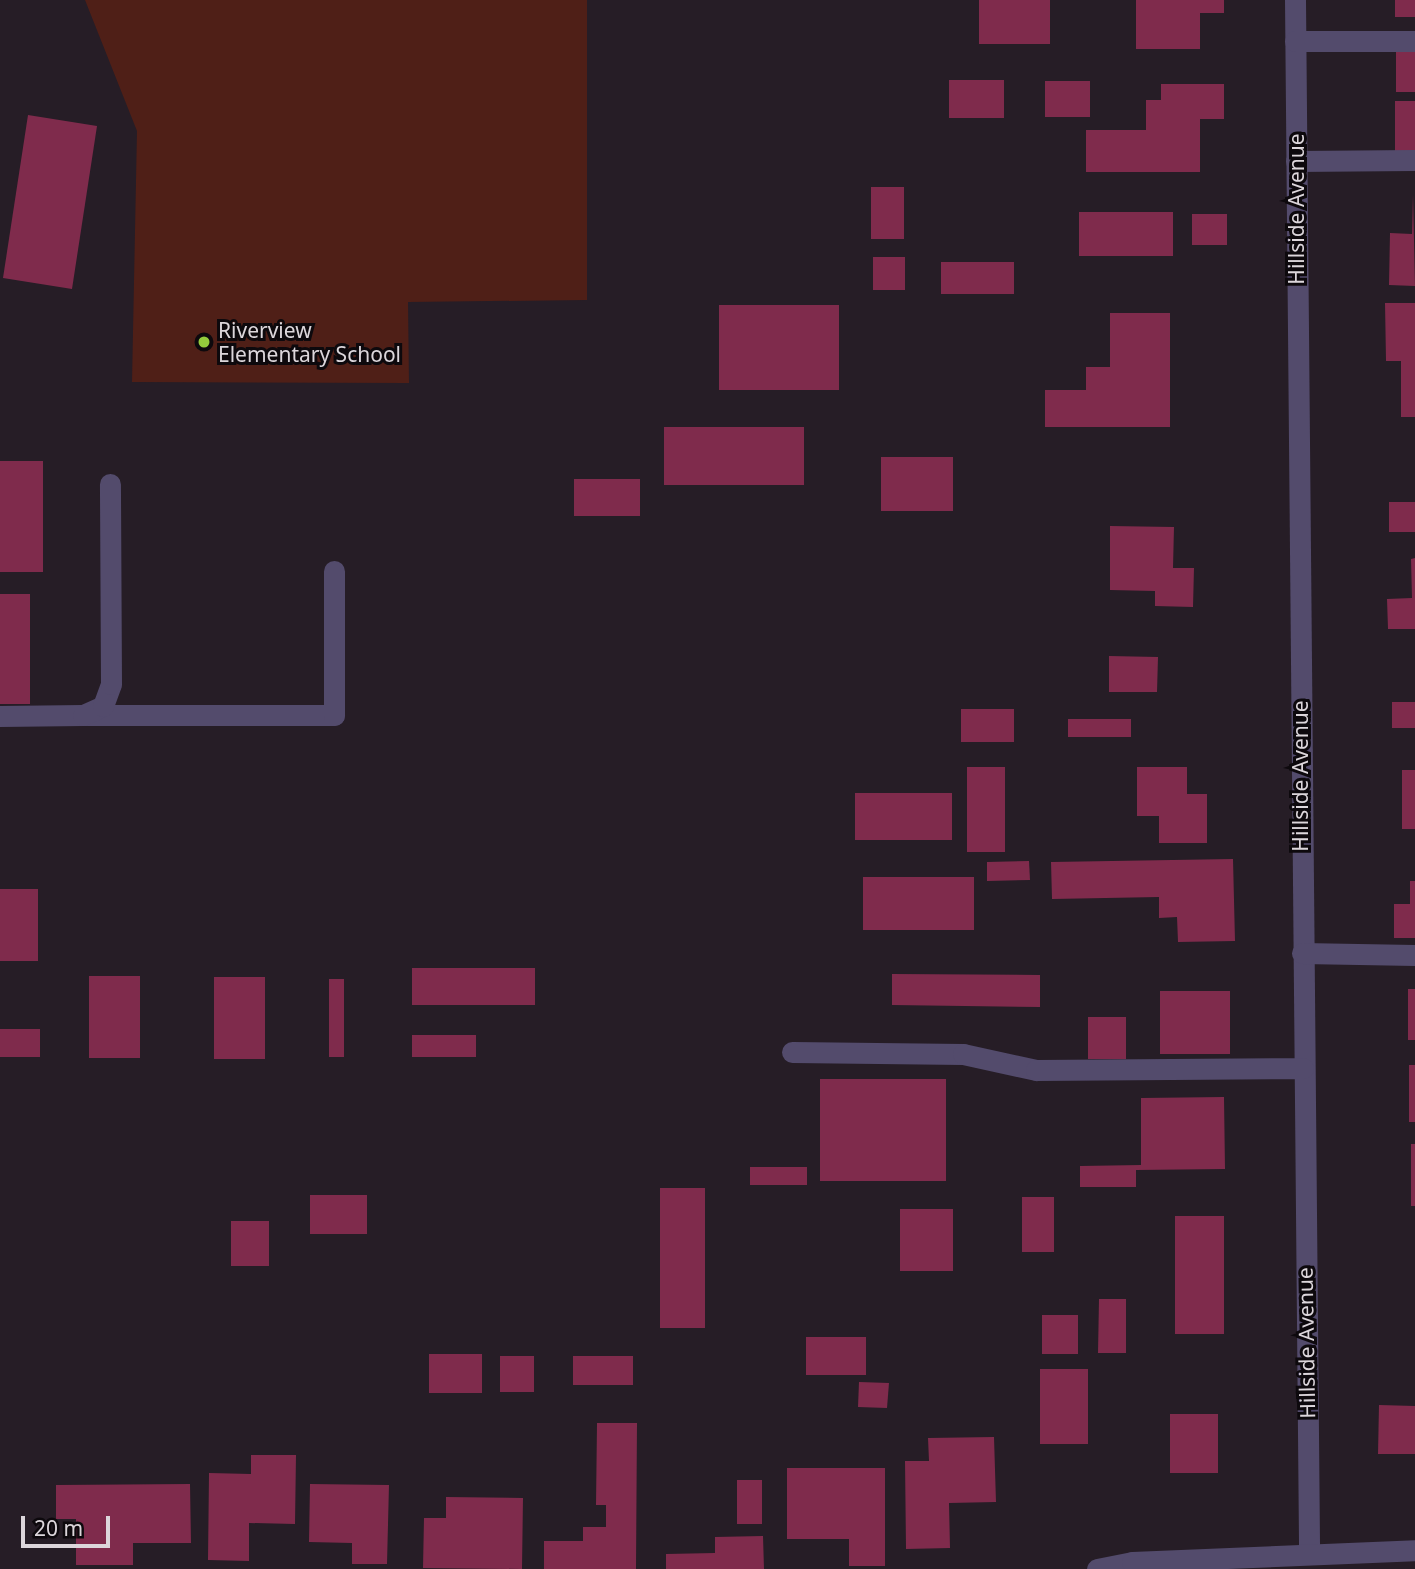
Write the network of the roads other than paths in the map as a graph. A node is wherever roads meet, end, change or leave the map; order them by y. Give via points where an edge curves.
1 (1295, 0) edge
2 (1295, 41) junction
3 (1415, 41) edge
4 (1415, 160) edge
5 (1296, 161) junction
6 (110, 484) dead end
7 (334, 571) dead end
8 (83, 715) junction
9 (0, 716) edge
10 (1302, 953) junction
11 (1415, 955) edge
12 (792, 1052) dead end
13 (1303, 1068) junction
14 (1415, 1550) edge
15 (1309, 1552) junction
16 (1097, 1569) edge

1 - 2 street, Hillside Avenue
2 - 3 street
2 - 5 street, Hillside Avenue
4 - 5 street
5 - 10 street, Hillside Avenue
6 - 8 street via 111,684 103,706
7 - 8 street via 334,715
8 - 9 street
10 - 11 street
10 - 13 street, Hillside Avenue
12 - 13 street via 963,1054 1036,1070
13 - 15 street, Hillside Avenue
14 - 15 street
15 - 16 street via 1132,1562

